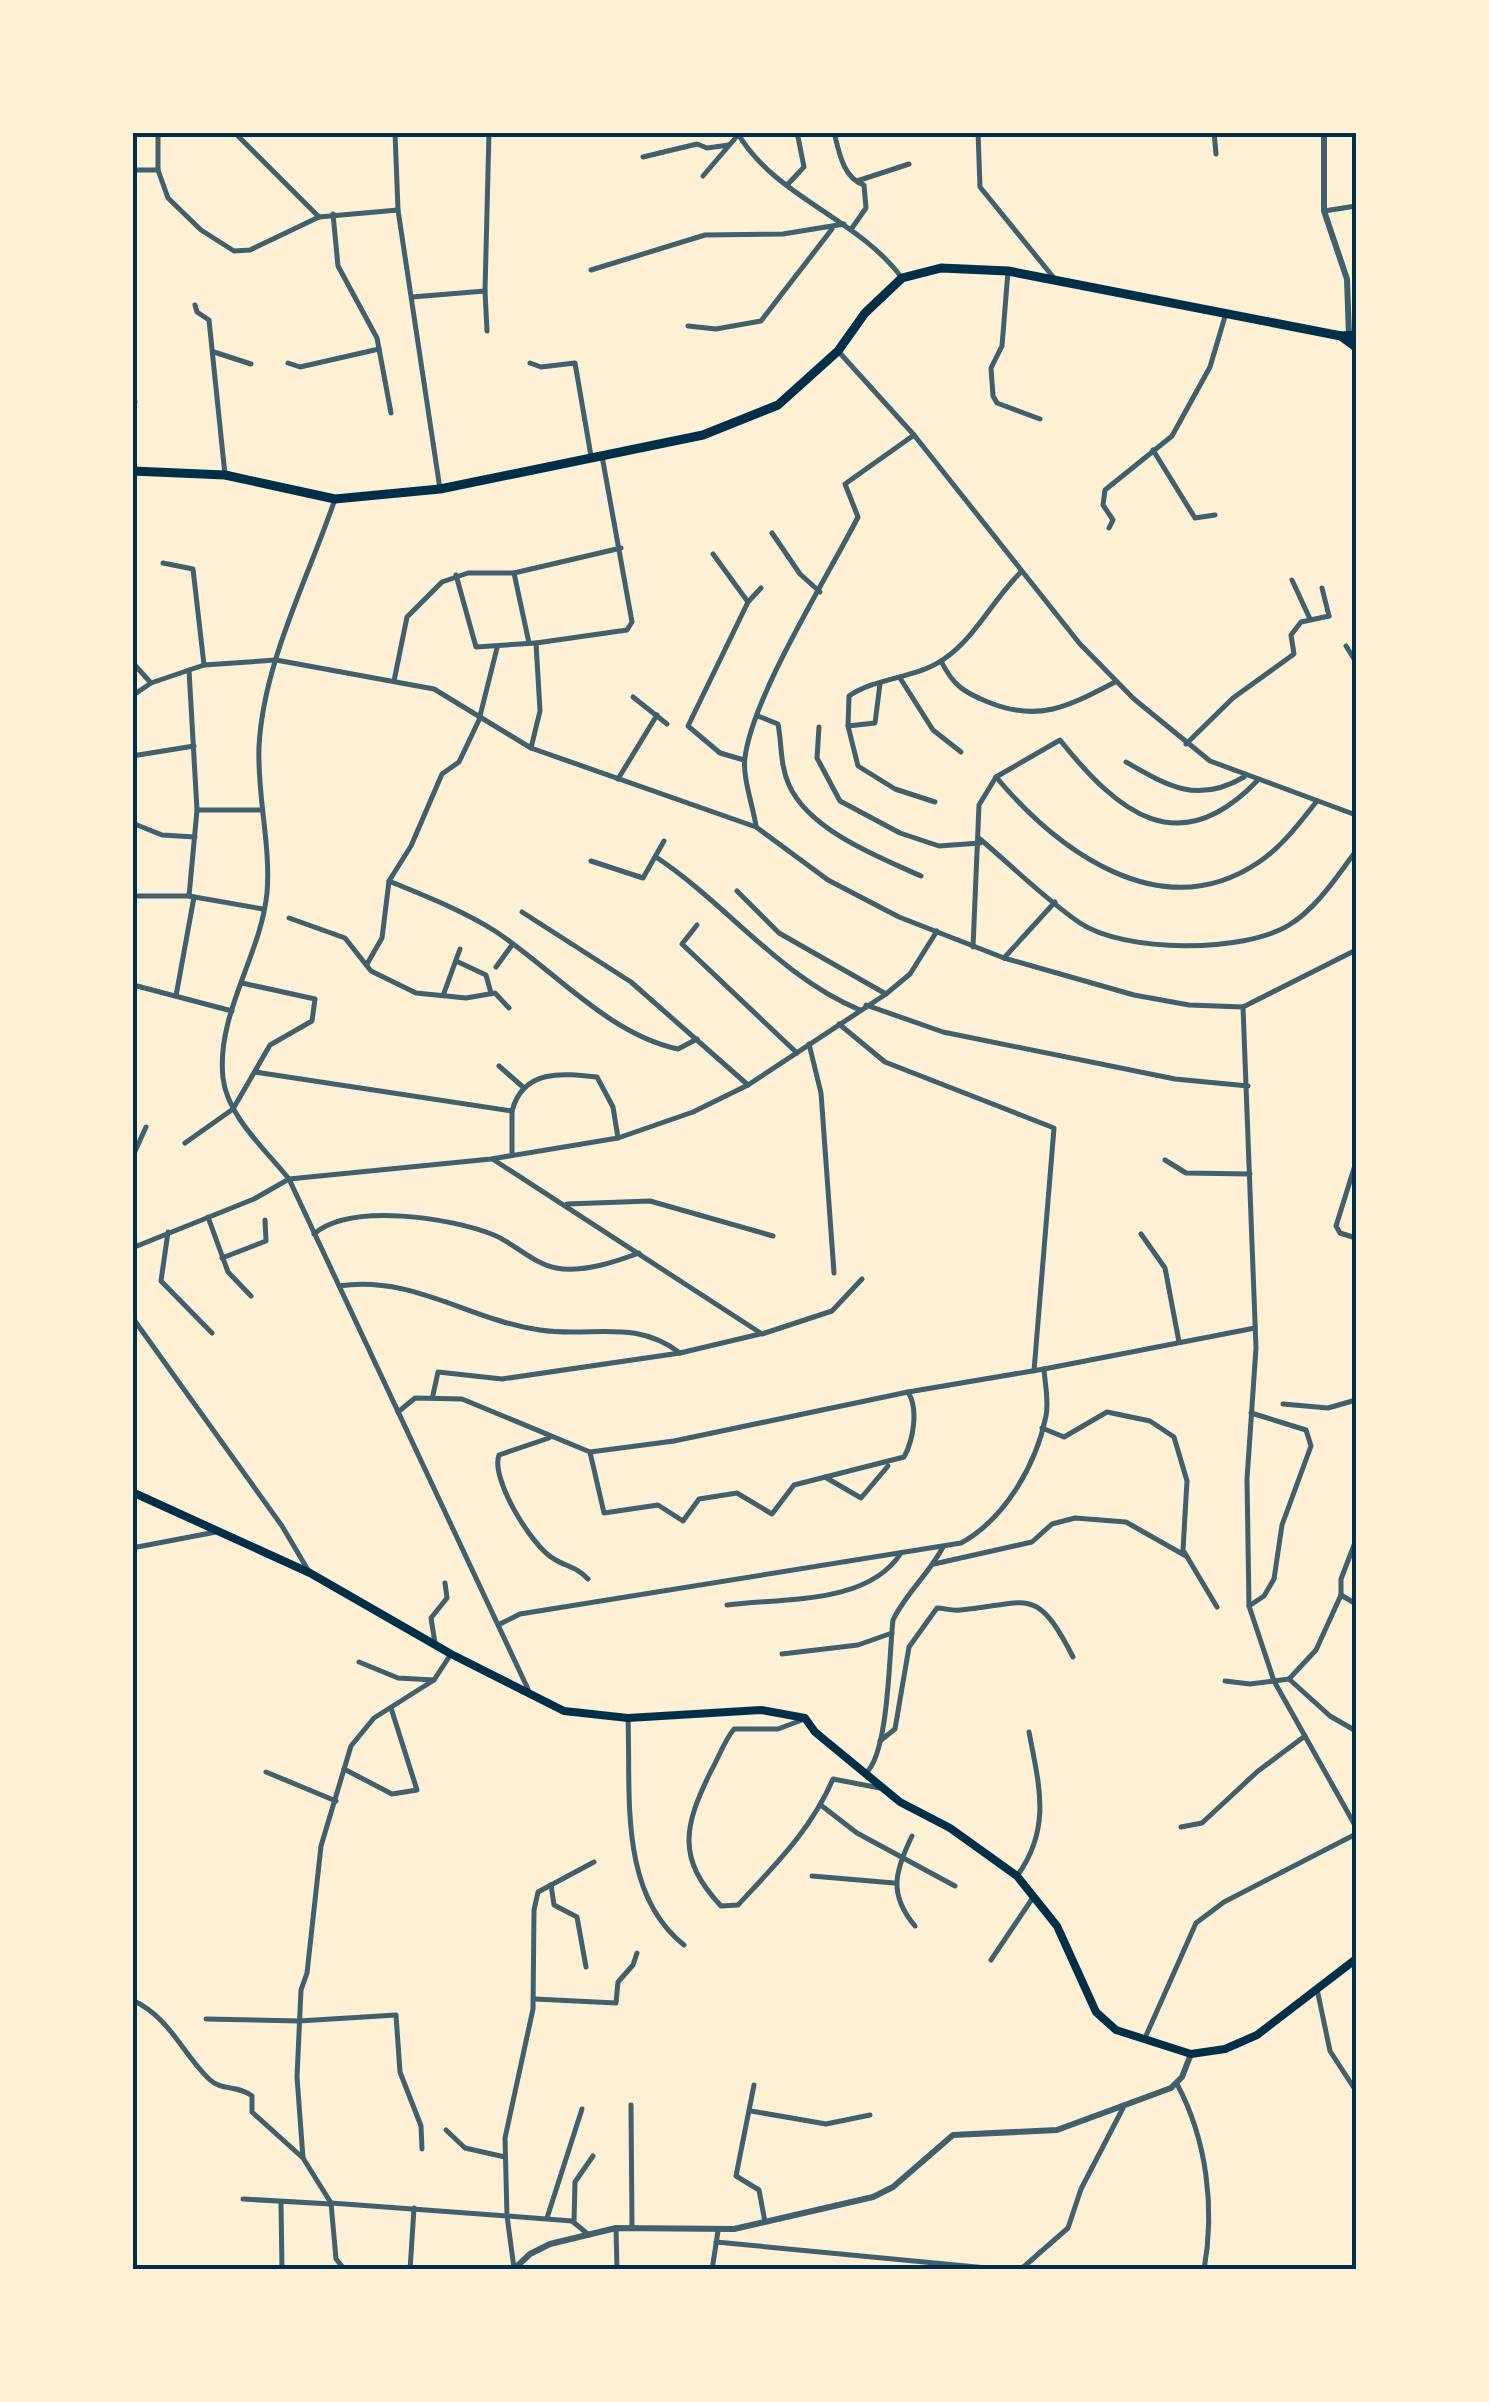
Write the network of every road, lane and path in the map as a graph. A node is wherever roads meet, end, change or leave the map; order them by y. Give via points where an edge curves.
1 (158, 132) edge
2 (234, 132) edge
3 (395, 132) edge
4 (489, 132) edge
5 (797, 132) edge
6 (834, 132) edge
7 (978, 132) edge
8 (1214, 132) edge
9 (1324, 132) edge
10 (737, 134) edge
11 (729, 145) junction
12 (1216, 154) dead end
13 (643, 157) dead end
14 (909, 164) dead end
15 (132, 170) edge
16 (158, 170) junction
17 (702, 176) dead end
18 (854, 182) junction
19 (788, 184) junction
20 (1356, 206) edge
21 (398, 210) junction
22 (1324, 211) junction
23 (332, 214) junction
24 (319, 218) junction
25 (844, 224) junction
26 (852, 228) junction
27 (832, 229) junction
28 (591, 270) dead end
29 (1008, 271) junction
30 (902, 278) junction
31 (1056, 280) junction
32 (485, 291) junction
33 (410, 297) junction
34 (1353, 303) edge
35 (195, 305) dead end
36 (1226, 314) junction
37 (688, 326) dead end
38 (487, 331) dead end
39 (1350, 339) edge
40 (379, 350) junction
41 (838, 351) junction
42 (214, 352) junction
43 (530, 362) dead end
44 (288, 363) dead end
45 (251, 364) dead end
46 (132, 394) edge
47 (135, 402) dead end
48 (391, 413) dead end
49 (1040, 419) dead end
50 (914, 435) junction
51 (1154, 450) junction
52 (596, 455) junction
53 (132, 472) edge
54 (225, 474) junction
55 (440, 489) junction
56 (334, 500) junction
57 (1215, 515) dead end
58 (1109, 528) dead end
59 (772, 533) dead end
60 (621, 548) junction
61 (712, 554) dead end
62 (163, 562) dead end
63 (514, 572) junction
64 (1021, 572) junction
65 (456, 575) junction
66 (1292, 580) dead end
67 (761, 588) dead end
68 (1322, 588) dead end
69 (820, 592) junction
70 (748, 602) junction
71 (1310, 619) junction
72 (533, 644) junction
73 (1346, 646) dead end
74 (497, 648) junction
75 (276, 660) junction
76 (132, 662) edge
77 (942, 662) junction
78 (1356, 662) edge
79 (204, 665) junction
80 (189, 670) junction
81 (900, 678) junction
82 (394, 681) junction
83 (1115, 682) junction
84 (151, 684) junction
85 (880, 684) junction
86 (132, 696) edge
87 (633, 697) dead end
88 (657, 716) junction
89 (758, 716) junction
90 (480, 720) junction
91 (667, 724) dead end
92 (819, 726) dead end
93 (848, 726) junction
94 (1186, 744) junction
95 (194, 746) junction
96 (531, 748) junction
97 (962, 752) dead end
98 (132, 756) edge
99 (744, 760) junction
100 (1126, 762) dead end
101 (1244, 776) junction
102 (996, 777) junction
103 (618, 779) junction
104 (1257, 781) junction
105 (1317, 801) junction
106 (935, 802) dead end
107 (197, 810) junction
108 (262, 810) junction
109 (1356, 815) edge
110 (132, 824) edge
111 (756, 827) junction
112 (195, 837) junction
113 (664, 841) dead end
114 (980, 841) junction
115 (1356, 851) edge
116 (656, 857) junction
117 (591, 861) dead end
118 (921, 876) dead end
119 (389, 881) junction
120 (738, 890) dead end
121 (132, 896) edge
122 (192, 897) junction
123 (1055, 902) junction
124 (263, 909) junction
125 (522, 912) dead end
126 (288, 918) dead end
127 (697, 925) dead end
128 (938, 931) junction
129 (512, 944) junction
130 (972, 947) junction
131 (460, 949) dead end
132 (1356, 950) edge
133 (1004, 958) junction
134 (456, 961) junction
135 (366, 964) junction
136 (496, 967) dead end
137 (242, 982) junction
138 (137, 986) dead end
139 (444, 993) junction
140 (491, 993) junction
141 (886, 994) junction
142 (176, 996) junction
143 (863, 1007) junction
144 (509, 1008) dead end
145 (1243, 1008) junction
146 (232, 1012) junction
147 (839, 1024) junction
148 (697, 1039) junction
149 (809, 1044) junction
150 (797, 1052) junction
151 (499, 1066) dead end
152 (255, 1072) junction
153 (748, 1086) junction
154 (1248, 1086) junction
155 (523, 1087) junction
156 (233, 1109) junction
157 (512, 1110) junction
158 (146, 1127) dead end
159 (618, 1138) junction
160 (184, 1142) dead end
161 (512, 1155) junction
162 (132, 1158) edge
163 (492, 1159) junction
164 (1165, 1160) dead end
165 (1356, 1162) edge
166 (1250, 1174) junction
167 (289, 1179) junction
168 (564, 1205) junction
169 (208, 1217) junction
170 (265, 1220) dead end
171 (168, 1232) junction
172 (314, 1234) junction
173 (1142, 1234) dead end
174 (772, 1236) dead end
175 (1356, 1238) edge
176 (132, 1248) edge
177 (639, 1253) junction
178 (222, 1258) junction
179 (834, 1273) dead end
180 (862, 1280) dead end
181 (339, 1286) junction
182 (251, 1296) dead end
183 (132, 1317) edge
184 (1255, 1328) junction
185 (212, 1333) dead end
186 (762, 1334) junction
187 (1179, 1342) junction
188 (680, 1353) junction
189 (1044, 1369) junction
190 (1034, 1371) junction
191 (908, 1392) junction
192 (433, 1395) junction
193 (1356, 1400) edge
194 (1283, 1404) dead end
195 (398, 1412) junction
196 (1251, 1413) junction
197 (1042, 1428) junction
198 (552, 1437) junction
199 (590, 1452) junction
200 (890, 1464) junction
201 (825, 1477) junction
202 (132, 1492) edge
203 (219, 1532) junction
204 (1356, 1540) edge
205 (943, 1547) junction
206 (132, 1548) edge
207 (902, 1553) junction
208 (1186, 1556) junction
209 (934, 1564) junction
210 (310, 1573) junction
211 (588, 1579) dead end
212 (444, 1583) dead end
213 (1341, 1595) junction
214 (1356, 1604) edge
215 (727, 1606) dead end
216 (1249, 1606) junction
217 (1217, 1607) dead end
218 (500, 1624) junction
219 (892, 1633) junction
220 (436, 1646) junction
221 (451, 1654) junction
222 (782, 1654) dead end
223 (1073, 1657) dead end
224 (359, 1662) dead end
225 (1289, 1679) junction
226 (434, 1680) junction
227 (1225, 1681) dead end
228 (1274, 1681) junction
229 (528, 1689) junction
230 (390, 1708) junction
231 (628, 1718) junction
232 (805, 1718) junction
233 (1356, 1731) edge
234 (1029, 1732) dead end
235 (1305, 1736) junction
236 (880, 1741) junction
237 (344, 1769) junction
238 (266, 1772) dead end
239 (864, 1774) junction
240 (882, 1788) junction
241 (336, 1801) junction
242 (822, 1806) junction
243 (1355, 1826) edge
244 (1181, 1827) dead end
245 (912, 1836) dead end
246 (902, 1858) junction
247 (594, 1862) dead end
248 (812, 1876) dead end
249 (1017, 1876) junction
250 (894, 1883) junction
251 (551, 1885) junction
252 (955, 1886) dead end
253 (1035, 1895) junction
254 (914, 1926) dead end
255 (684, 1945) dead end
256 (637, 1953) dead end
257 (1356, 1959) edge
258 (991, 1960) dead end
259 (586, 1968) dead end
260 (1316, 1985) junction
261 (535, 1999) junction
262 (132, 2000) edge
263 (206, 2018) dead end
264 (298, 2021) junction
265 (1145, 2038) junction
266 (1191, 2054) junction
267 (1177, 2084) junction
268 (754, 2085) dead end
269 (1356, 2092) edge
270 (630, 2105) dead end
271 (1123, 2108) junction
272 (582, 2109) dead end
273 (751, 2111) junction
274 (870, 2115) dead end
275 (446, 2130) dead end
276 (422, 2149) dead end
277 (593, 2156) dead end
278 (505, 2157) junction
279 (303, 2158) junction
280 (243, 2199) dead end
281 (281, 2201) junction
282 (331, 2203) junction
283 (414, 2208) junction
284 (507, 2216) junction
285 (547, 2218) junction
286 (574, 2222) junction
287 (765, 2222) junction
288 (632, 2226) junction
289 (616, 2228) junction
290 (718, 2231) junction
291 (589, 2235) junction
292 (716, 2242) junction
293 (514, 2268) edge
294 (282, 2270) edge
295 (345, 2270) edge
296 (410, 2270) edge
297 (617, 2270) edge
298 (712, 2270) edge
299 (1008, 2270) edge
300 (1020, 2270) edge
301 (1204, 2270) edge

1 - 16 street
2 - 24 street
3 - 21 street
4 - 32 street
5 - 19 street via 804,166
6 - 18 street
7 - 31 street via 980,187
8 - 12 street
9 - 22 street
10 - 11 street
10 - 19 street via 752,156
11 - 13 street via 697,144
11 - 17 street
14 - 18 street
15 - 16 street
16 - 24 street via 176,210 234,252
18 - 26 street via 864,185 866,208
19 - 25 street
20 - 22 street
21 - 23 street
21 - 33 street
22 - 34 street
23 - 24 street
23 - 40 street via 338,266
25 - 26 street
25 - 27 street
26 - 30 street
27 - 28 street via 705,234
27 - 37 street via 761,321
29 - 30 highway via 941,268
29 - 31 highway
29 - 49 street via 1002,346 991,368 994,396
30 - 41 highway
31 - 36 highway
32 - 33 street
32 - 38 street
33 - 55 street
34 - 39 street
35 - 42 street via 208,316
36 - 39 highway
36 - 51 street via 1202,381 1172,436
40 - 44 street via 300,367
40 - 48 street
41 - 50 street
41 - 52 highway via 778,404 720,431
42 - 45 street
42 - 54 street
43 - 52 street via 541,368 574,363
46 - 47 street
50 - 64 street
50 - 69 street via 845,484 858,517
51 - 57 street via 1195,518
51 - 58 street via 1105,490 1104,506 1114,520
52 - 55 highway
52 - 60 street
53 - 54 highway
54 - 56 highway
55 - 56 highway
56 - 75 street
59 - 69 street
60 - 63 street
60 - 72 street via 630,628
61 - 70 street
62 - 79 street via 193,570
63 - 65 street
63 - 72 street
64 - 77 street
64 - 83 street
65 - 74 street via 476,647
65 - 82 street via 408,617
66 - 71 street
67 - 70 street
68 - 71 street via 1330,618
69 - 89 street
70 - 99 street via 688,726 720,752
71 - 94 street via 1291,636 1294,654 1233,698
72 - 74 street
72 - 96 street via 540,710
73 - 78 street
74 - 90 street
75 - 79 street
75 - 82 street
75 - 108 street via 259,747
76 - 84 street
77 - 81 street
77 - 83 street via 957,688 1022,713 1063,710
79 - 80 street
80 - 84 street
80 - 95 street
81 - 85 street
81 - 97 street via 934,730
82 - 90 street via 434,688
83 - 94 street
84 - 86 street
85 - 93 street via 849,696
85 - 93 street via 875,724
87 - 88 street
88 - 91 street
88 - 103 street
89 - 99 street
89 - 118 street via 778,724 782,766 798,802
90 - 96 street
90 - 119 street via 460,762 442,774 412,846
92 - 114 street via 817,758 840,802 939,846
93 - 106 street via 858,766 895,789
94 - 101 street
95 - 98 street
95 - 107 street
96 - 103 street
99 - 111 street
100 - 101 street via 1159,782 1197,792 1222,790
101 - 104 street
102 - 104 street via 1060,740 1125,803 1179,826 1213,817
102 - 105 street via 1032,820 1069,848 1127,878 1166,888 1248,869
102 - 114 street via 979,806
103 - 111 street
104 - 105 street
105 - 109 street
107 - 108 street
107 - 112 street
108 - 124 street
110 - 112 street via 162,836
111 - 128 street via 854,895
112 - 122 street
113 - 116 street
114 - 123 street
114 - 130 street
115 - 123 street via 1290,925 1220,943 1134,943 1082,925
116 - 117 street via 640,878
116 - 143 street via 700,886 819,992
119 - 129 street via 456,909
119 - 135 street via 382,938
120 - 141 street via 779,933
121 - 122 street
122 - 124 street
122 - 142 street
123 - 133 street
124 - 137 street
125 - 148 street via 631,982
126 - 135 street via 344,938
127 - 150 street via 682,939 684,947
128 - 130 street
128 - 141 street via 910,974
129 - 136 street
129 - 148 street via 597,1010 652,1041 678,1049
130 - 133 street
131 - 134 street
132 - 145 street
133 - 145 street via 1134,996
134 - 139 street
134 - 140 street via 486,975
135 - 139 street via 416,993
137 - 146 street
137 - 152 street via 317,1002 312,1022 270,1045
138 - 142 street
139 - 140 street
140 - 144 street
141 - 143 street
142 - 146 street
143 - 147 street
143 - 154 street via 943,1032 1175,1079
145 - 154 street
146 - 156 street via 223,1080
147 - 149 street
147 - 190 street via 885,1062 1054,1128
148 - 153 street
149 - 150 street
149 - 179 street via 821,1093
150 - 153 street
151 - 155 street
152 - 156 street
152 - 157 street
153 - 159 street
154 - 166 street
155 - 157 street
155 - 159 street via 552,1072 599,1078
156 - 160 street
156 - 167 street
157 - 161 street
158 - 162 street
159 - 161 street
161 - 163 street
163 - 167 street
163 - 168 street
164 - 166 street via 1186,1173
165 - 175 street via 1336,1226
166 - 184 street
167 - 169 street
167 - 172 street
168 - 174 street via 650,1201
168 - 177 street
169 - 171 street
169 - 178 street
170 - 178 street via 266,1240
171 - 176 street
171 - 185 street via 161,1281
172 - 177 street via 341,1218 380,1216 495,1236 552,1268
172 - 181 street
173 - 187 street via 1165,1268
177 - 186 street
178 - 182 street
180 - 186 street via 832,1311
181 - 188 street via 395,1284 542,1331 631,1329
181 - 195 street
183 - 210 street
184 - 187 street
184 - 196 street
186 - 188 street
187 - 189 street
188 - 192 street via 502,1379 438,1372
189 - 190 street
189 - 197 street
190 - 191 street
191 - 199 street
191 - 200 street via 913,1400 907,1454
192 - 195 street via 415,1398
192 - 198 street via 462,1399
193 - 194 street via 1328,1408
195 - 218 street
196 - 216 street
196 - 216 street via 1306,1430 1311,1446 1282,1525 1272,1586
197 - 205 street via 1015,1490 993,1520 967,1540
197 - 208 street via 1064,1436 1107,1412 1163,1426 1174,1437 1186,1474
198 - 199 street
198 - 211 street via 500,1455 497,1476 550,1558
199 - 201 street via 604,1513 658,1504 683,1521 698,1499 737,1493 772,1514 794,1486
200 - 201 street
200 - 201 street via 861,1498
202 - 203 main road
203 - 206 street
203 - 210 main road
204 - 213 street
205 - 207 street
205 - 209 street
207 - 215 street via 862,1588
207 - 218 street via 520,1614
208 - 209 street via 1126,1522 1076,1518 1052,1524 1032,1542
208 - 217 street
209 - 219 street via 900,1605
210 - 220 main road
212 - 220 street via 446,1598 430,1621
213 - 214 street
213 - 225 street via 1316,1650
216 - 228 street
218 - 229 street
219 - 222 street via 858,1645
219 - 236 street
220 - 221 main road
221 - 226 street
221 - 229 main road
223 - 236 street via 1046,1614 1027,1602 937,1608 909,1646 895,1730
224 - 226 street via 398,1678
225 - 228 street
225 - 233 street
226 - 230 street
227 - 228 street
228 - 235 street
229 - 231 main road via 564,1711
230 - 237 street via 364,1729
230 - 237 street via 417,1790 392,1794
231 - 232 main road via 761,1710
231 - 255 street via 641,1884 654,1916
232 - 239 main road
232 - 242 street via 778,1729 729,1734 693,1805 687,1840 697,1878 721,1906 738,1905
234 - 249 street via 1041,1777 1039,1816 1032,1853
235 - 243 street
235 - 244 street via 1202,1823
236 - 239 street via 875,1765
237 - 241 street
238 - 241 street
239 - 240 main road
240 - 242 street via 833,1779
240 - 249 main road
241 - 264 street via 322,1846
242 - 246 street
243 - 265 street via 1196,1923
245 - 246 street
246 - 250 street
246 - 252 street
247 - 251 street
248 - 250 street
249 - 253 main road
250 - 254 street via 898,1904
251 - 259 street via 554,1905 577,1917
251 - 261 street via 540,1889 534,1910
253 - 258 street
253 - 265 main road via 1101,2019
256 - 261 street via 618,1982 616,2003
257 - 260 main road
260 - 266 main road via 1250,2039
260 - 269 street via 1330,2051
261 - 278 street
262 - 279 street via 171,2027 210,2081 252,2096 252,2112
263 - 264 street
264 - 276 street via 396,2016 400,2072 421,2126
264 - 279 street
265 - 266 main road
266 - 267 street
267 - 271 street
267 - 301 street via 1195,2126 1211,2210
268 - 273 street
270 - 288 street
271 - 287 street via 1044,2132 955,2134 880,2195
271 - 300 street via 1070,2224
272 - 285 street
273 - 274 street via 826,2124
273 - 287 street via 736,2177 760,2192
275 - 278 street via 466,2148
277 - 286 street via 575,2182
278 - 284 street
279 - 282 street
280 - 281 street
281 - 282 street
281 - 294 street
282 - 283 street
282 - 295 street via 336,2260
283 - 284 street
283 - 296 street
284 - 285 street
284 - 293 street
285 - 286 street
286 - 291 street
287 - 290 street
288 - 289 street
288 - 290 street
289 - 291 street
289 - 297 street
290 - 292 street
291 - 293 street via 538,2249
292 - 298 street
292 - 299 street

